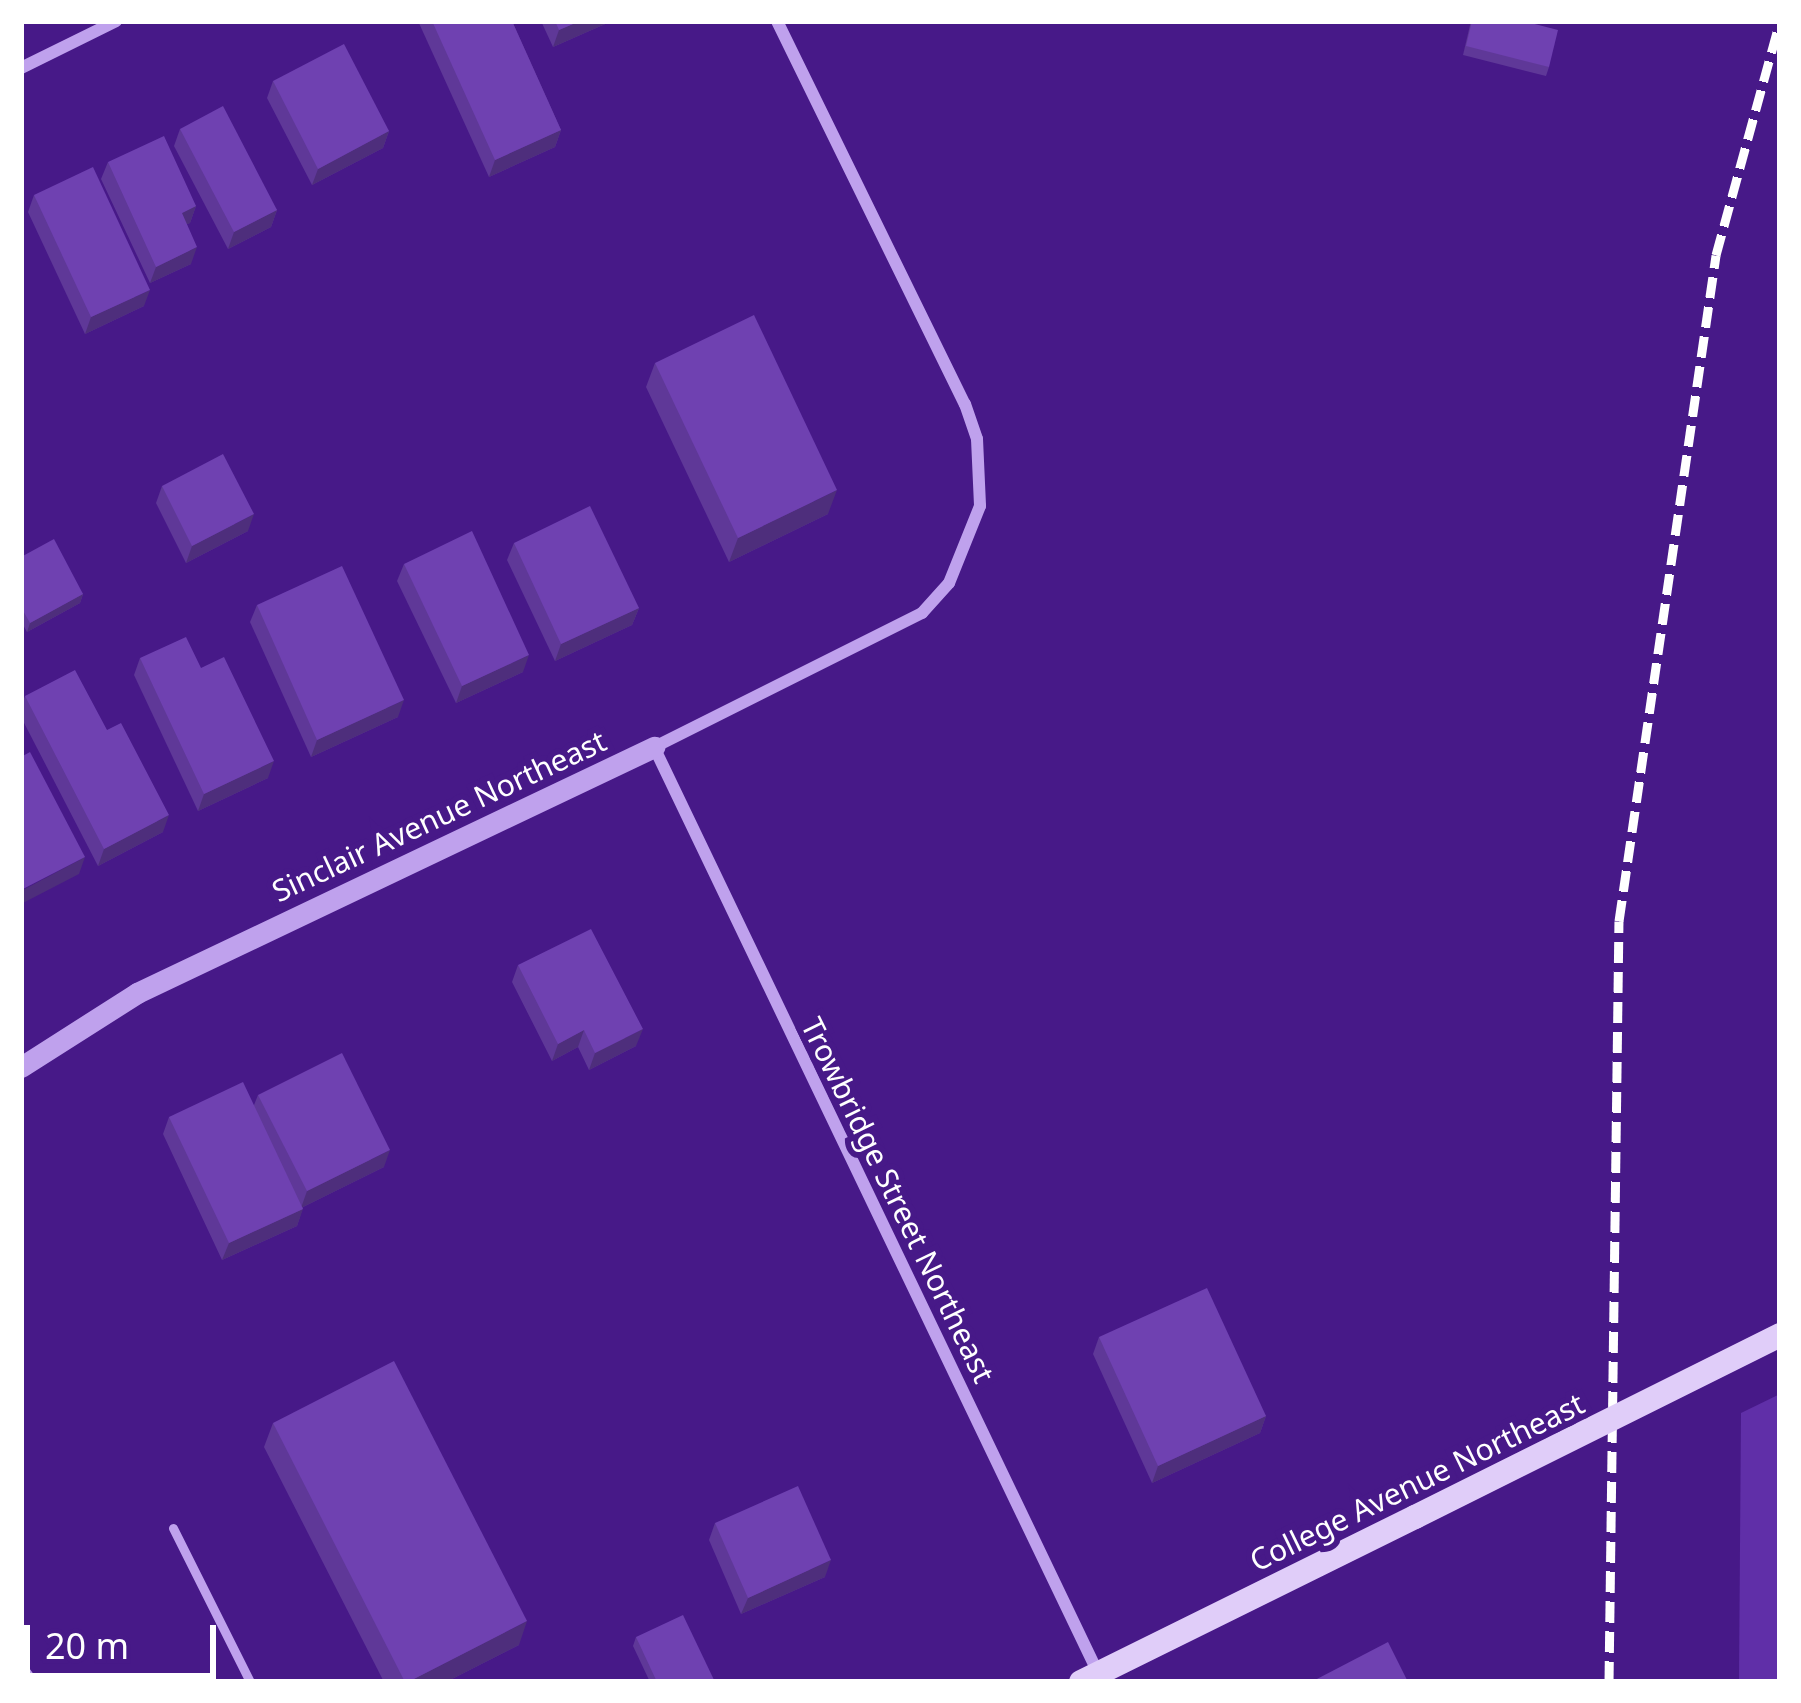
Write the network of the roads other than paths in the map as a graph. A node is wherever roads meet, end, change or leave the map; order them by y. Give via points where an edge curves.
1 (116, 21) edge
2 (777, 21) edge
3 (21, 68) edge
4 (654, 747) junction
5 (21, 1066) edge
6 (1780, 1335) edge
7 (172, 1528) dead end
8 (1089, 1678) edge
9 (250, 1682) edge

1 - 3 street
2 - 4 street, Sinclair Avenue Northeast via 977,439 980,506 949,583 922,614
4 - 5 street, Sinclair Avenue Northeast via 137,993
4 - 8 street, Trowbridge Street Northeast
6 - 8 main road, College Avenue Northeast, bridge
7 - 9 lane

